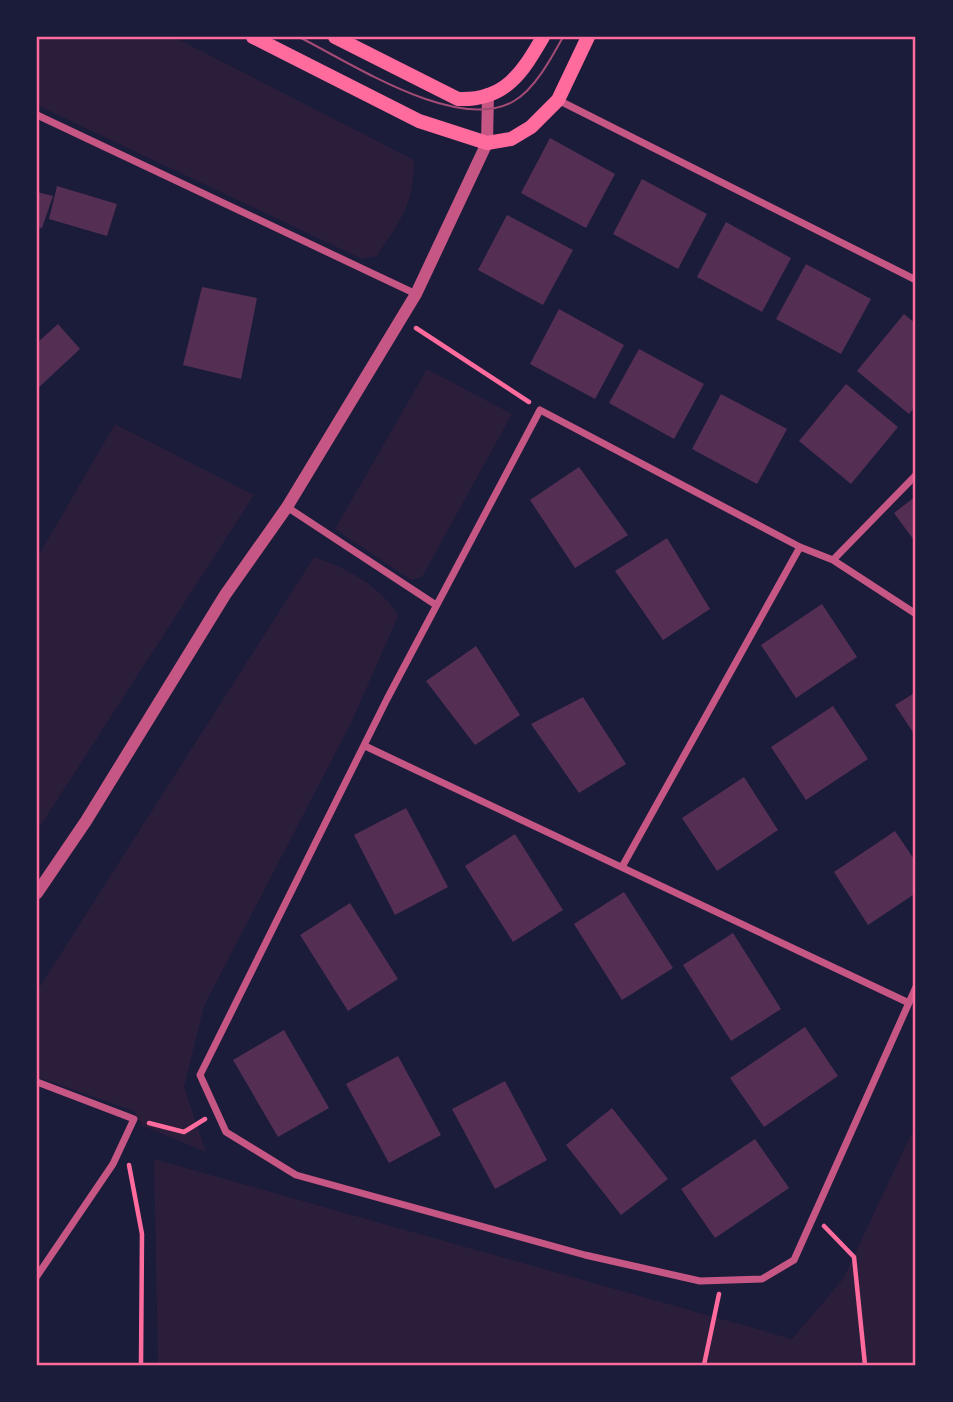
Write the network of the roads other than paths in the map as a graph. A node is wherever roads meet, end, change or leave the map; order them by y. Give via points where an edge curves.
1 (253, 37) edge
2 (335, 37) edge
3 (543, 37) edge
4 (588, 37) edge
5 (488, 94) junction
6 (558, 100) junction
7 (37, 115) edge
8 (487, 143) junction
9 (916, 280) edge
10 (416, 294) junction
11 (916, 475) edge
12 (287, 507) junction
13 (800, 547) junction
14 (833, 560) junction
15 (436, 605) junction
16 (916, 614) edge
17 (365, 746) junction
18 (622, 867) junction
19 (37, 893) edge
20 (916, 987) edge
21 (909, 1003) junction
22 (37, 1082) edge
23 (37, 1276) edge

1 - 8 main road via 419,121
2 - 5 main road via 458,99
3 - 5 main road via 514,82
4 - 6 main road
5 - 8 street
6 - 8 main road via 531,127 511,139
6 - 9 street
7 - 10 street
8 - 10 street
10 - 12 street
11 - 14 street
12 - 15 street
12 - 19 street via 225,595
13 - 14 street
13 - 15 street via 540,410
13 - 18 street
14 - 16 street
15 - 17 street
17 - 18 street
17 - 21 street via 200,1075 226,1132 296,1175 584,1255 700,1282 762,1279 794,1260
18 - 21 street
20 - 21 street
22 - 23 street via 134,1119 113,1164

